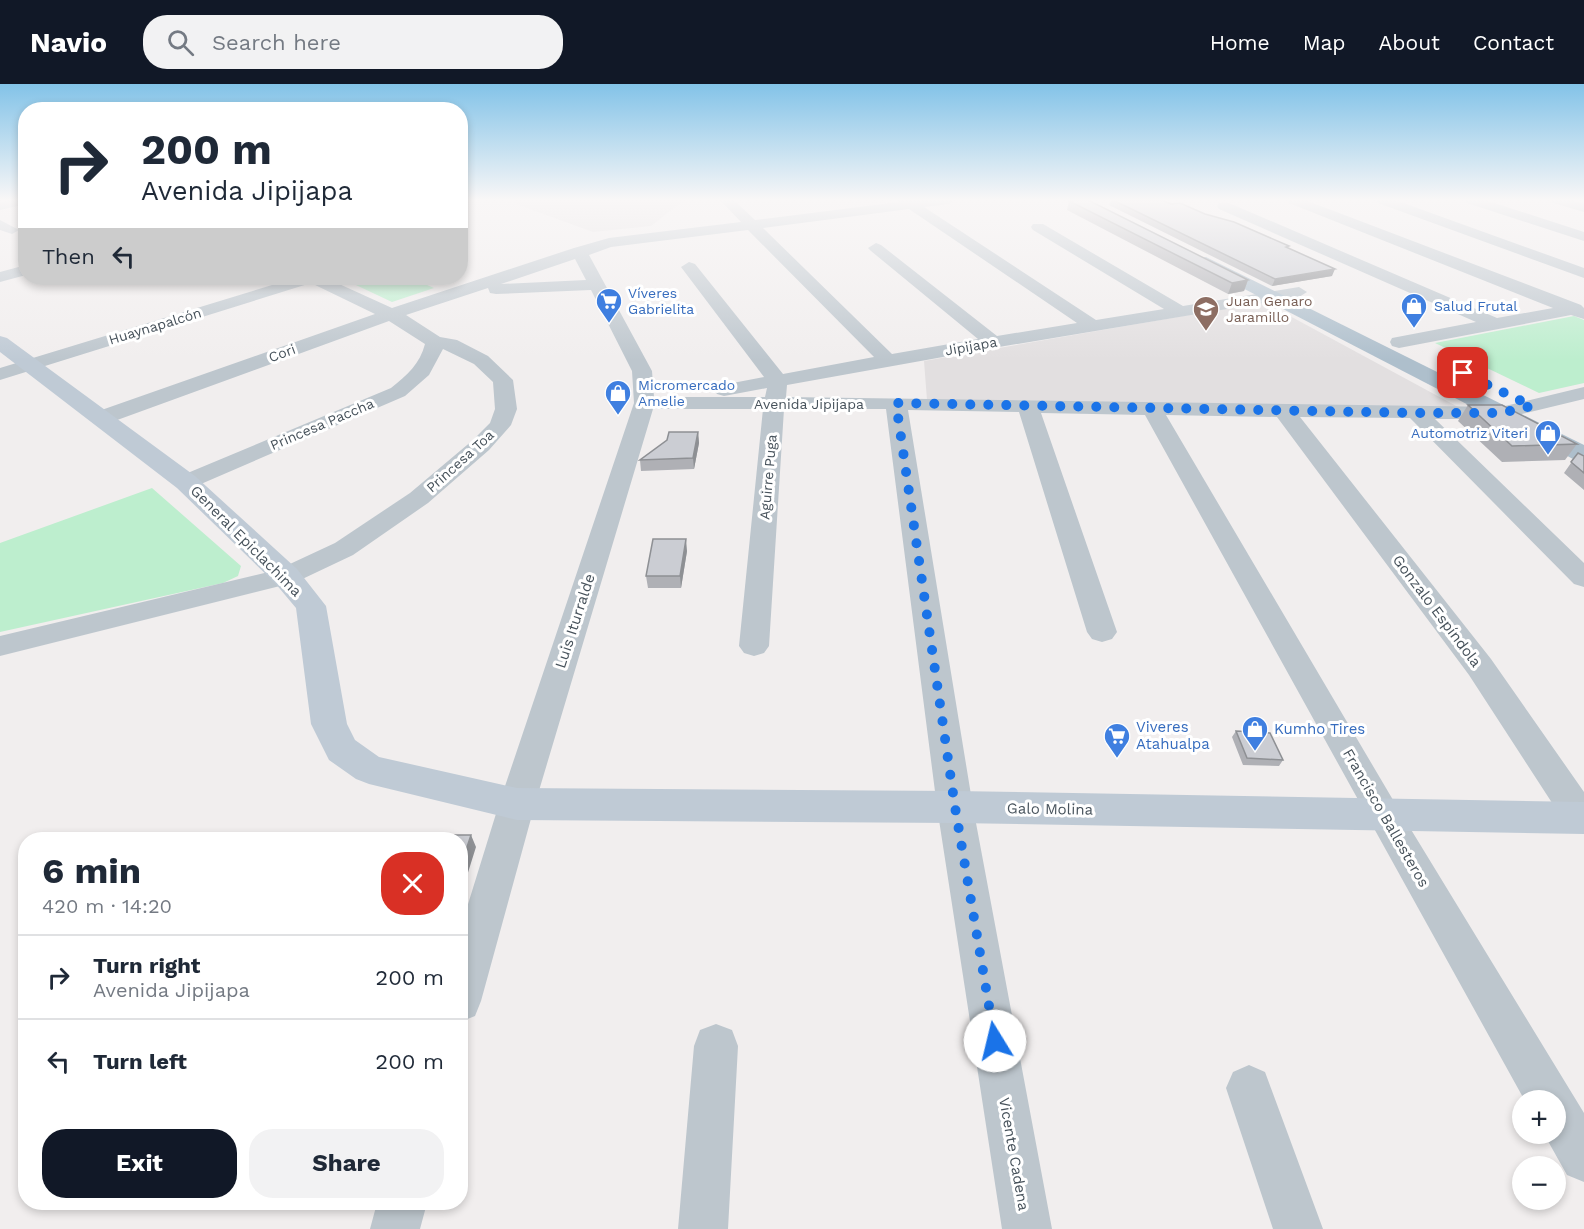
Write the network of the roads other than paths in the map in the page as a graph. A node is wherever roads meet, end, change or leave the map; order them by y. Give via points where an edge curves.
1 (572, 253) edge
2 (580, 253) edge
3 (782, 253) edge
4 (883, 253) edge
5 (984, 253) edge
6 (1083, 253) edge
7 (1187, 253) edge
8 (1220, 253) edge
9 (1333, 253) edge
10 (1433, 253) edge
11 (1530, 253) edge
12 (689, 267) dead end
13 (18, 272) edge
14 (1584, 273) edge
15 (0, 277) edge
16 (289, 285) edge
17 (327, 285) edge
18 (596, 285) junction
19 (464, 290) junction
20 (1299, 292) junction
21 (1272, 297) junction
22 (1580, 310) edge
23 (1180, 311) junction
24 (390, 315) junction
25 (1495, 324) junction
26 (1092, 325) junction
27 (0, 342) edge
28 (435, 342) junction
29 (993, 342) junction
30 (1399, 342) junction
31 (888, 361) junction
32 (30, 365) junction
33 (0, 374) edge
34 (778, 381) junction
35 (1584, 393) edge
36 (644, 403) junction
37 (896, 403) junction
38 (774, 404) junction
39 (1028, 406) junction
40 (1532, 406) junction
41 (1152, 409) junction
42 (1283, 410) junction
43 (1418, 413) junction
44 (1501, 413) junction
45 (101, 418) junction
46 (1584, 432) edge
47 (1584, 455) edge
48 (186, 482) junction
49 (286, 576) junction
50 (1584, 578) edge
51 (1102, 632) dead end
52 (0, 646) edge
53 (754, 646) dead end
54 (517, 804) junction
55 (955, 807) junction
56 (1383, 815) junction
57 (1583, 818) edge
58 (468, 973) edge
59 (716, 1046) dead end
60 (1249, 1088) dead end
61 (1544, 1090) edge
62 (1566, 1127) edge
63 (1584, 1158) edge
64 (400, 1210) edge
65 (395, 1229) edge
66 (702, 1229) edge
67 (1027, 1229) edge
68 (1298, 1229) edge

1 - 19 street, Cori
2 - 18 street, Luis Iturralde
3 - 31 street
4 - 29 street
5 - 26 street
6 - 23 street
7 - 21 main road
8 - 20 main road
9 - 25 street
10 - 22 street
11 - 14 street
12 - 34 street
13 - 15 street
16 - 32 street, Huaynapalcón
17 - 24 street, Princesa Toa
18 - 19 street, Cori
18 - 36 street, Luis Iturralde via 642,371
19 - 24 street, Cori
20 - 21 street, Jipijapa
20 - 30 main road
21 - 23 street, Jipijapa
21 - 44 main road
22 - 25 street
23 - 26 street, Jipijapa
24 - 28 street, Princesa Toa
24 - 45 street, Cori
25 - 30 street
26 - 29 street, Jipijapa
27 - 32 street, General Epiclachima
28 - 48 street, Princesa Paccha via 433,355 420,376 398,392
28 - 49 street, Princesa Toa via 450,344 481,360 503,380 506,409 500,424 419,498 344,549
29 - 31 street, Jipijapa
30 - 40 main road
31 - 34 street, Jipijapa
32 - 33 street, Huaynapalcón
32 - 45 street, General Epiclachima
34 - 36 street, Jipijapa
34 - 38 street, Aguirre Puga
35 - 40 street, Avenida Jipijapa
36 - 38 street, Avenida Jipijapa
36 - 54 street, Luis Iturralde
37 - 38 street, Avenida Jipijapa
37 - 39 street, Avenida Jipijapa
37 - 55 street, Vicente Cadena
38 - 53 street, Aguirre Puga
39 - 41 street, Avenida Jipijapa
39 - 51 street
40 - 44 street, Avenida Jipijapa
40 - 46 main road
41 - 42 street, Avenida Jipijapa
41 - 56 street, Francisco Ballesteros
42 - 43 street, Avenida Jipijapa
42 - 57 street, Gonzalo Espíndola via 1480,667
43 - 44 street, Avenida Jipijapa
43 - 50 street
44 - 47 main road
45 - 48 street, General Epiclachima
48 - 49 street, General Epiclachima
49 - 52 street, Princesa Toa
49 - 54 street, General Epiclachima via 311,606 329,724 342,750 369,769
54 - 55 street, Galo Molina
54 - 58 street, Luis Iturralde
55 - 56 street, Galo Molina
55 - 67 street, Vicente Cadena
56 - 57 street, Galo Molina
56 - 61 street, Francisco Ballesteros
59 - 66 street
60 - 68 street
62 - 63 street
64 - 65 street

